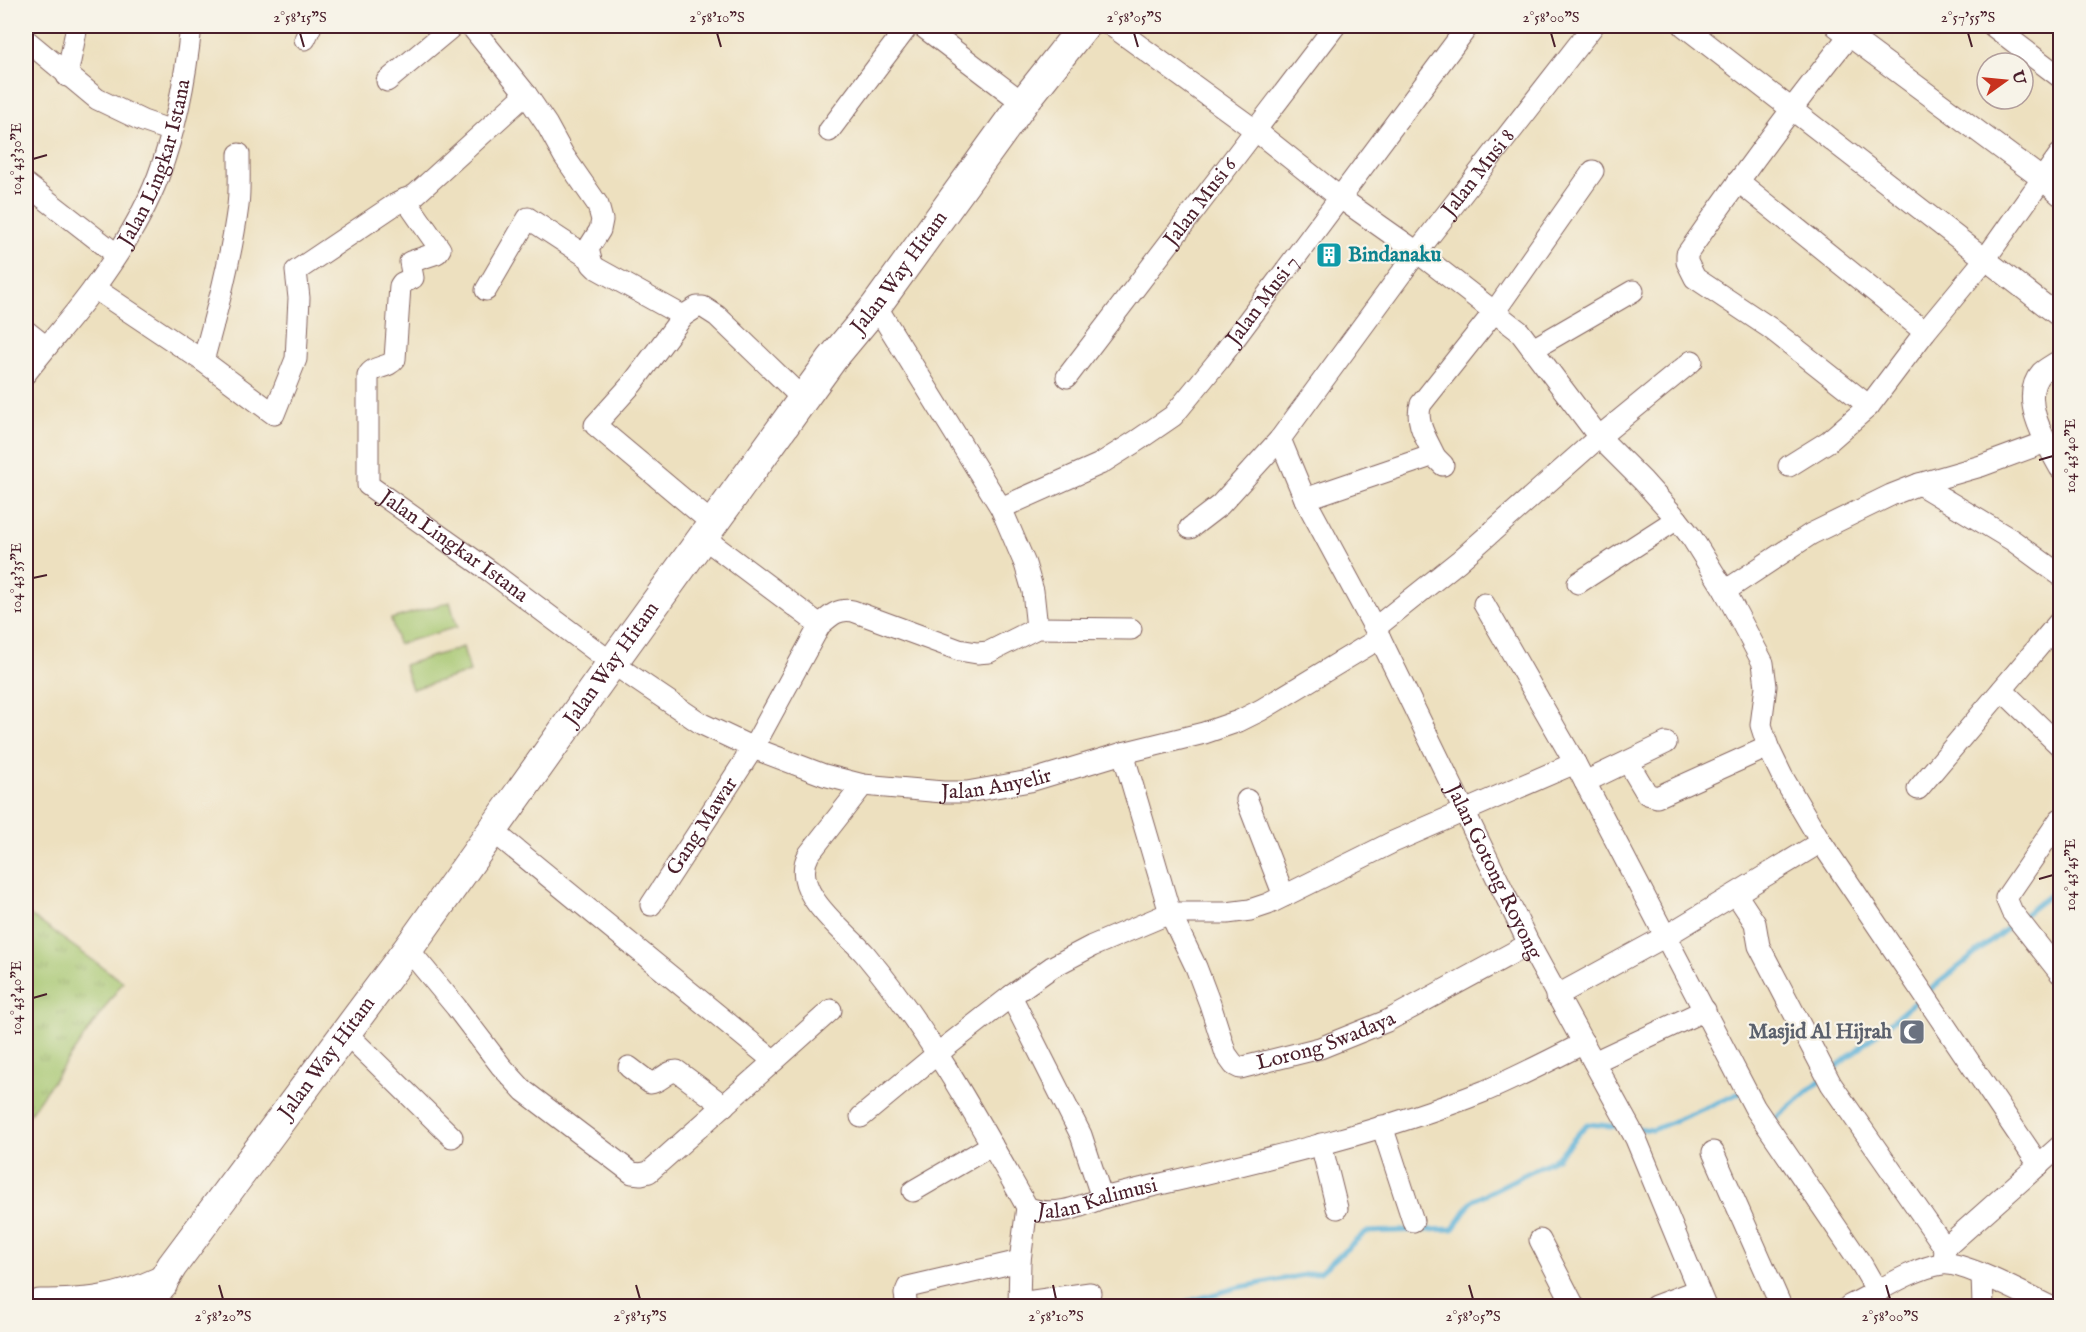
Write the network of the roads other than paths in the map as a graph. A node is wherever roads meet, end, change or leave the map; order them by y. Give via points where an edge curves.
1 (77, 26) edge
2 (191, 26) edge
3 (453, 26) edge
4 (471, 26) edge
5 (908, 26) edge
6 (922, 26) edge
7 (1084, 26) edge
8 (1335, 26) edge
9 (1468, 26) edge
10 (1593, 26) edge
11 (1684, 26) edge
12 (1993, 26) edge
13 (1126, 29) edge
14 (1847, 29) edge
15 (26, 40) edge
16 (67, 76) junction
17 (2061, 77) edge
18 (387, 81) dead end
19 (526, 94) junction
20 (1023, 103) junction
21 (1791, 107) junction
22 (172, 130) junction
23 (1255, 130) junction
24 (829, 131) dead end
25 (239, 154) dead end
26 (2061, 154) edge
27 (1593, 171) dead end
28 (2042, 178) junction
29 (1738, 181) junction
30 (26, 184) edge
31 (2061, 195) edge
32 (1339, 197) junction
33 (400, 202) junction
34 (1417, 252) junction
35 (116, 254) junction
36 (589, 258) junction
37 (1986, 258) junction
38 (94, 288) junction
39 (486, 290) dead end
40 (1633, 291) dead end
41 (876, 306) junction
42 (1495, 311) junction
43 (683, 316) junction
44 (2061, 318) edge
45 (26, 331) edge
46 (1925, 332) junction
47 (46, 346) junction
48 (1533, 348) junction
49 (2061, 360) edge
50 (203, 361) junction
51 (1692, 361) dead end
52 (26, 373) edge
53 (1067, 377) dead end
54 (803, 399) junction
55 (1869, 406) junction
56 (1599, 437) junction
57 (1280, 439) junction
58 (2046, 442) junction
59 (1789, 466) dead end
60 (2061, 468) edge
61 (1919, 484) junction
62 (1305, 499) junction
63 (1001, 508) junction
64 (1677, 519) junction
65 (1190, 528) dead end
66 (709, 531) junction
67 (2061, 575) edge
68 (1578, 583) dead end
69 (1725, 591) junction
70 (1485, 604) dead end
71 (2061, 621) edge
72 (820, 625) junction
73 (1037, 628) junction
74 (1131, 629) dead end
75 (1377, 633) junction
76 (612, 663) junction
77 (2002, 690) junction
78 (1666, 743) dead end
79 (2061, 746) edge
80 (1768, 747) junction
81 (753, 748) junction
82 (1123, 753) junction
83 (1628, 762) junction
84 (1580, 772) junction
85 (863, 785) junction
86 (1918, 789) dead end
87 (1247, 800) dead end
88 (1463, 811) junction
89 (2061, 819) edge
90 (494, 831) junction
91 (1821, 842) junction
92 (1736, 894) junction
93 (1284, 896) junction
94 (651, 905) dead end
95 (1170, 913) junction
96 (1666, 936) junction
97 (1529, 944) junction
98 (408, 949) junction
99 (2061, 973) edge
100 (1011, 996) junction
101 (1556, 996) junction
102 (831, 1010) dead end
103 (1705, 1010) junction
104 (346, 1033) junction
105 (1584, 1043) junction
106 (938, 1054) junction
107 (774, 1061) junction
108 (1594, 1062) junction
109 (629, 1067) dead end
110 (724, 1106) junction
111 (861, 1117) dead end
112 (1382, 1126) junction
113 (452, 1137) dead end
114 (1321, 1144) junction
115 (992, 1145) junction
116 (2061, 1146) edge
117 (1713, 1152) dead end
118 (2039, 1165) junction
119 (913, 1191) dead end
120 (1102, 1198) junction
121 (1027, 1208) junction
122 (1337, 1208) dead end
123 (1413, 1221) dead end
124 (1540, 1240) dead end
125 (1945, 1256) junction
126 (1020, 1261) junction
127 (1982, 1275) junction
128 (162, 1291) edge
129 (1090, 1293) dead end
130 (1878, 1293) junction
131 (26, 1297) edge
132 (1701, 1298) edge
133 (1019, 1305) edge
134 (40, 1306) edge
135 (907, 1306) edge
136 (1574, 1306) edge
137 (1655, 1306) edge
138 (1781, 1306) edge
139 (1849, 1306) edge
140 (1983, 1306) edge
141 (2049, 1306) edge

1 - 16 street
2 - 22 street, Jalan Lingkar Istana via 187,66
3 - 18 street
4 - 19 street
5 - 24 street
6 - 20 street
7 - 20 street, Jalan Way Hitam
8 - 23 street, Jalan Musi 6
9 - 32 street, Jalan Musi 7
10 - 34 street, Jalan Musi 8
11 - 21 street
12 - 17 street
13 - 23 street
14 - 21 street
14 - 28 street
15 - 16 street
16 - 22 street via 115,109
19 - 33 street via 415,195
19 - 36 street via 598,205 601,226 589,245
20 - 41 street, Jalan Way Hitam
21 - 29 street
21 - 37 street
22 - 35 street, Jalan Lingkar Istana via 158,177
23 - 32 street
23 - 53 street, Jalan Musi 6
25 - 50 street via 239,203 221,297
26 - 28 street
27 - 42 street
28 - 31 street
28 - 37 street
29 - 46 street
29 - 55 street via 1687,254 1690,270 1695,278 1770,328
30 - 35 street
32 - 34 street
32 - 63 street, Jalan Musi 7 via 1218,362 1173,416 1100,464
33 - 50 street via 296,271 296,359 274,414
33 - 76 street, Jalan Lingkar Istana via 440,249 410,262 414,278 399,286 395,360 372,370 368,376 369,485
34 - 42 street
34 - 57 street, Jalan Musi 8
35 - 38 street, Jalan Lingkar Istana
36 - 39 street via 528,218
36 - 43 street via 596,268
37 - 44 street
37 - 46 street
38 - 47 street, Jalan Lingkar Istana
38 - 50 street
40 - 48 street
41 - 54 street, Jalan Way Hitam
41 - 63 street
42 - 48 street
42 - 62 street via 1421,404 1420,424 1439,461 1428,457
43 - 54 street via 697,307 708,309
43 - 66 street via 632,384 595,425
45 - 47 street
46 - 55 street
47 - 52 street, Jalan Lingkar Istana
48 - 56 street
49 - 58 street via 2041,374 2032,399
51 - 56 street, Jalan Anyelir
54 - 66 street, Jalan Way Hitam
55 - 59 street via 1829,441
56 - 64 street
56 - 75 street, Jalan Anyelir
57 - 62 street, Jalan Gotong Royong
57 - 65 street, Jalan Musi 8 via 1220,505
58 - 60 street
58 - 61 street
61 - 67 street via 2012,540
61 - 69 street via 1811,534
62 - 75 street, Jalan Gotong Royong
63 - 73 street via 1025,564
64 - 68 street
64 - 69 street
66 - 72 street
66 - 76 street, Jalan Way Hitam
69 - 80 street via 1763,663 1766,686 1761,719
70 - 84 street
71 - 77 street
72 - 73 street via 834,613 848,610 977,653 989,652
72 - 81 street, Gang Mawar
73 - 74 street
75 - 82 street, Jalan Anyelir via 1291,693 1239,721
75 - 88 street, Jalan Gotong Royong
76 - 81 street, Jalan Anyelir via 702,723
76 - 90 street, Jalan Way Hitam
77 - 79 street
77 - 86 street
78 - 83 street
80 - 83 street via 1657,796 1647,794
80 - 91 street
81 - 85 street, Jalan Anyelir
81 - 94 street, Gang Mawar
82 - 85 street, Jalan Anyelir via 1030,781 967,792
82 - 95 street
83 - 84 street
84 - 88 street
84 - 96 street
85 - 106 street, Jalan Kalimusi via 809,854 804,864 806,883 818,905 864,953
87 - 93 street
88 - 93 street
88 - 97 street, Jalan Gotong Royong
89 - 99 street via 2006,898 2026,932
90 - 98 street, Jalan Way Hitam
90 - 107 street
91 - 92 street
91 - 118 street
92 - 96 street
92 - 125 street via 1755,923 1760,946 1828,1078
93 - 95 street via 1250,910
95 - 97 street, Lorong Swadaya via 1196,967 1226,1054 1240,1068 1320,1048 1363,1032
95 - 100 street via 1092,945
96 - 101 street
96 - 103 street
97 - 101 street, Jalan Gotong Royong
98 - 104 street, Jalan Way Hitam
98 - 110 street via 524,1091 632,1173 650,1172
100 - 106 street
100 - 120 street via 1081,1135
101 - 105 street, Jalan Gotong Royong
102 - 107 street
103 - 108 street
103 - 130 street via 1755,1108
104 - 113 street
104 - 128 street, Jalan Way Hitam
105 - 108 street, Jalan Gotong Royong
105 - 112 street, Jalan Kalimusi via 1486,1090
106 - 111 street
106 - 115 street, Jalan Kalimusi
107 - 110 street
108 - 132 street, Jalan Gotong Royong via 1632,1130
109 - 110 street via 650,1083 677,1071
112 - 114 street, Jalan Kalimusi
112 - 123 street
114 - 120 street, Jalan Kalimusi
114 - 122 street
115 - 119 street
115 - 121 street, Jalan Kalimusi
116 - 118 street
117 - 138 street
118 - 125 street
120 - 121 street, Jalan Kalimusi via 1048,1214
121 - 126 street
124 - 136 street
125 - 127 street
125 - 130 street
126 - 133 street
126 - 135 street via 908,1287
127 - 140 street
127 - 141 street
128 - 134 highway via 92,1305
129 - 133 street
130 - 139 street
131 - 134 highway
132 - 137 street

